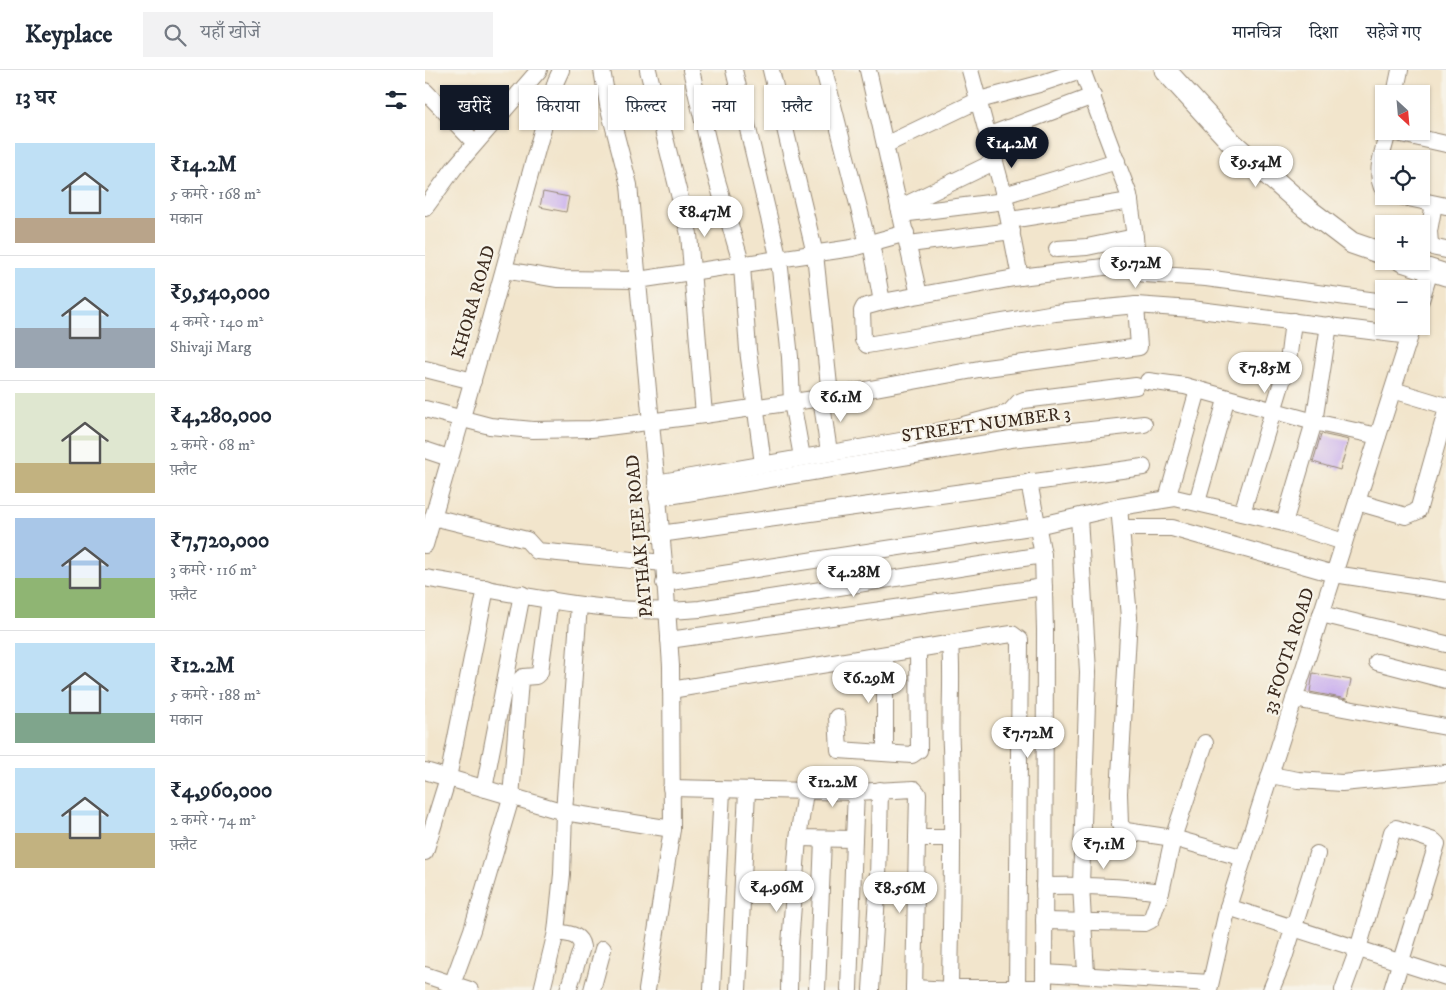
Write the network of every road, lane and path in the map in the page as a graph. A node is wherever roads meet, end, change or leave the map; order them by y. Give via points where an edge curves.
1 (539, 70) edge
2 (561, 70) edge
3 (602, 70) edge
4 (649, 70) edge
5 (691, 70) edge
6 (734, 70) edge
7 (771, 70) edge
8 (824, 70) edge
9 (970, 70) edge
10 (1081, 70) edge
11 (1165, 70) edge
12 (1400, 70) edge
13 (873, 72) edge
14 (1397, 85) edge
15 (425, 91) edge
16 (1093, 96) junction
17 (979, 100) junction
18 (987, 136) junction
19 (1427, 140) edge
20 (475, 143) junction
21 (1446, 144) edge
22 (885, 145) junction
23 (1117, 160) junction
24 (994, 162) junction
25 (1005, 198) junction
26 (1130, 201) junction
27 (1440, 205) edge
28 (425, 208) edge
29 (900, 211) junction
30 (1011, 226) junction
31 (1135, 237) junction
32 (908, 238) junction
33 (869, 243) junction
34 (1057, 249) dead end
35 (1446, 250) edge
36 (1375, 251) edge
37 (815, 254) junction
38 (779, 260) junction
39 (1137, 263) junction
40 (742, 266) junction
41 (504, 270) junction
42 (693, 273) junction
43 (1438, 273) edge
44 (1020, 277) junction
45 (638, 280) junction
46 (1430, 286) edge
47 (919, 295) junction
48 (1375, 301) edge
49 (882, 302) junction
50 (1136, 305) junction
51 (1293, 321) junction
52 (1329, 325) junction
53 (1375, 328) edge
54 (1410, 335) edge
55 (425, 370) edge
56 (473, 381) junction
57 (1198, 390) junction
58 (1393, 390) junction
59 (825, 396) junction
60 (1226, 400) junction
61 (792, 402) junction
62 (1446, 406) edge
63 (754, 407) junction
64 (425, 409) edge
65 (1274, 412) junction
66 (1446, 412) edge
67 (704, 415) junction
68 (461, 420) junction
69 (1314, 422) junction
70 (651, 423) junction
71 (1144, 424) dead end
72 (1378, 436) junction
73 (425, 450) edge
74 (829, 452) junction
75 (802, 457) junction
76 (449, 458) junction
77 (763, 464) junction
78 (1143, 467) dead end
79 (1029, 482) junction
80 (657, 491) junction
81 (1167, 499) junction
82 (1197, 502) junction
83 (1357, 502) junction
84 (431, 506) edge
85 (1119, 507) junction
86 (1243, 513) junction
87 (1079, 517) junction
88 (1284, 523) junction
89 (1037, 526) junction
90 (1122, 528) junction
91 (660, 534) junction
92 (426, 538) edge
93 (1345, 542) junction
94 (1043, 556) junction
95 (664, 563) junction
96 (1334, 574) junction
97 (425, 578) edge
98 (664, 583) junction
99 (1044, 587) junction
100 (486, 588) junction
101 (1446, 591) edge
102 (522, 594) junction
103 (550, 599) junction
104 (579, 605) junction
105 (666, 612) junction
106 (1321, 614) junction
107 (669, 640) junction
108 (950, 644) junction
109 (1446, 644) edge
110 (918, 650) junction
111 (885, 656) junction
112 (1377, 662) dead end
113 (1446, 680) edge
114 (671, 690) junction
115 (1294, 699) junction
116 (837, 717) dead end
117 (1446, 727) edge
118 (1205, 743) dead end
119 (885, 753) junction
120 (425, 771) edge
121 (1446, 774) edge
122 (1270, 775) junction
123 (447, 778) junction
124 (671, 788) junction
125 (484, 789) junction
126 (722, 790) junction
127 (747, 790) junction
128 (880, 790) junction
129 (805, 792) junction
130 (856, 792) junction
131 (511, 798) junction
132 (564, 812) junction
133 (672, 829) junction
134 (798, 838) junction
135 (917, 838) junction
136 (952, 838) junction
137 (1173, 838) junction
138 (823, 839) junction
139 (854, 839) junction
140 (425, 852) edge
141 (1317, 854) dead end
142 (1244, 858) junction
143 (1081, 885) junction
144 (1044, 886) junction
145 (1161, 892) junction
146 (1228, 907) junction
147 (1044, 921) junction
148 (1083, 922) junction
149 (1294, 928) junction
150 (555, 932) junction
151 (603, 949) dead end
152 (1359, 949) junction
153 (1401, 962) junction
154 (1086, 974) junction
155 (425, 975) edge
156 (1446, 977) edge
157 (1044, 984) edge
158 (451, 987) edge
159 (1210, 987) edge
160 (915, 989) edge
161 (950, 989) edge
162 (1017, 989) edge
163 (470, 990) edge
164 (543, 990) edge
165 (568, 990) edge
166 (592, 990) edge
167 (647, 990) edge
168 (712, 990) edge
169 (738, 990) edge
170 (789, 990) edge
171 (817, 990) edge
172 (849, 990) edge
173 (871, 990) edge
174 (1271, 990) edge
175 (1343, 990) edge
176 (1391, 990) edge

1 - 20 street
2 - 41 street, KHORA ROAD
3 - 45 street, PATHAK JEE ROAD via 629,184
4 - 42 street via 689,234
5 - 40 street
6 - 38 street
7 - 37 street
8 - 33 street
9 - 17 street
10 - 16 street
10 - 17 street
11 - 36 main road via 1231,143 1306,208 1352,243
12 - 14 street
13 - 22 street
15 - 20 street
16 - 18 street
16 - 23 street
17 - 18 street
17 - 22 street
18 - 24 street
19 - 21 street
20 - 28 street
22 - 29 street
23 - 25 street
23 - 26 street
24 - 25 street
24 - 29 street
25 - 29 street
25 - 30 street
26 - 30 street
26 - 31 street
27 - 35 street via 1429,231 1430,244
29 - 32 street
30 - 32 street
30 - 44 street
31 - 34 street via 1087,247
31 - 39 street
32 - 33 street
32 - 47 street
33 - 37 street
33 - 49 street
37 - 38 street
37 - 59 street
38 - 40 street
38 - 61 street
39 - 44 street
39 - 48 street via 1145,274 1206,278
40 - 42 street
40 - 63 street
41 - 45 street via 558,279
41 - 56 street, KHORA ROAD
42 - 45 street
42 - 67 street
43 - 46 street
44 - 47 street
45 - 70 street, PATHAK JEE ROAD
47 - 49 street
49 - 50 street via 861,310 863,340 867,345 1055,313
50 - 51 street
50 - 59 street via 1139,347 979,369
51 - 52 street
51 - 65 street via 1288,362
52 - 53 street
52 - 69 street
54 - 58 street, 33 FOOTA ROAD
55 - 56 street
56 - 68 street, KHORA ROAD
57 - 60 street
57 - 74 street via 1142,384 1025,400 1009,413 906,440
57 - 81 street
58 - 62 street
58 - 72 street, 33 FOOTA ROAD
59 - 61 street
59 - 74 street
60 - 65 street
60 - 82 street
61 - 63 street
61 - 75 street
63 - 67 street
63 - 77 street
64 - 68 street
65 - 69 street
65 - 86 street
66 - 83 street via 1418,511 1406,516
67 - 70 street
68 - 70 street via 533,430
68 - 76 street, KHORA ROAD
69 - 72 street
69 - 88 street
70 - 80 street, PATHAK JEE ROAD
71 - 80 street, STREET NUMBER 3 via 1011,439
72 - 83 street, 33 FOOTA ROAD
73 - 76 street
74 - 75 street
75 - 77 street
76 - 84 street, KHORA ROAD
77 - 80 street
78 - 79 street
79 - 89 street
79 - 91 street
80 - 91 street, PATHAK JEE ROAD
81 - 82 street
81 - 85 street
82 - 86 street
83 - 93 street, 33 FOOTA ROAD
84 - 92 street, KHORA ROAD
84 - 95 street via 527,540 537,551
85 - 87 street
85 - 90 street
86 - 88 street
87 - 89 street
87 - 143 street via 1088,672
88 - 93 street
89 - 94 street
89 - 98 street
90 - 96 street via 1172,528
90 - 137 street via 1129,617 1120,825 1126,831
91 - 95 street, PATHAK JEE ROAD
93 - 96 street, 33 FOOTA ROAD
94 - 99 street
94 - 105 street
95 - 98 street, PATHAK JEE ROAD
96 - 101 street
96 - 106 street, 33 FOOTA ROAD
97 - 100 street
98 - 105 street, PATHAK JEE ROAD
99 - 107 street
99 - 144 street
100 - 102 street
100 - 123 street
102 - 103 street
102 - 125 street
103 - 104 street
103 - 131 street via 540,672 520,680
104 - 105 street
104 - 132 street
105 - 107 street, PATHAK JEE ROAD
106 - 109 street
106 - 115 street, 33 FOOTA ROAD
107 - 114 street, PATHAK JEE ROAD
108 - 110 street
108 - 136 street via 953,678
108 - 162 street via 1012,634 1020,640
110 - 111 street
110 - 119 street via 919,750 912,755
111 - 114 street
111 - 119 street
112 - 113 street
114 - 124 street, PATHAK JEE ROAD
115 - 117 street
115 - 122 street, 33 FOOTA ROAD
116 - 119 street via 839,750
118 - 137 street
120 - 123 street
121 - 122 street via 1342,783
122 - 142 street, 33 FOOTA ROAD
123 - 125 street
123 - 140 street
124 - 126 street
124 - 133 street, PATHAK JEE ROAD
125 - 131 street
126 - 127 street
126 - 168 street
127 - 129 street
127 - 169 street
128 - 130 street
128 - 135 street via 909,788 917,791
128 - 173 street
129 - 130 street
129 - 134 street
130 - 139 street
131 - 132 street
131 - 158 street via 472,930
132 - 133 street
132 - 150 street via 562,874
133 - 167 street, PATHAK JEE ROAD
134 - 138 street
134 - 170 street
135 - 136 street
135 - 160 street
136 - 161 street
137 - 142 street
137 - 145 street
138 - 139 street
138 - 171 street
139 - 172 street
141 - 149 street
142 - 146 street, 33 FOOTA ROAD
143 - 144 street
143 - 145 street
143 - 148 street
144 - 147 street
145 - 148 street via 1151,920 1145,923
146 - 149 street
146 - 159 street, 33 FOOTA ROAD
147 - 148 street
147 - 157 street
148 - 154 street
149 - 152 street
149 - 174 street
150 - 164 street
150 - 165 street via 577,936 581,940 582,947
151 - 166 street
152 - 153 street
152 - 153 street via 1393,829 1400,829 1437,844
152 - 175 street
153 - 156 street
153 - 176 street
154 - 157 street
154 - 159 street
155 - 158 street
157 - 162 street
158 - 163 street
160 - 161 street
161 - 162 street

